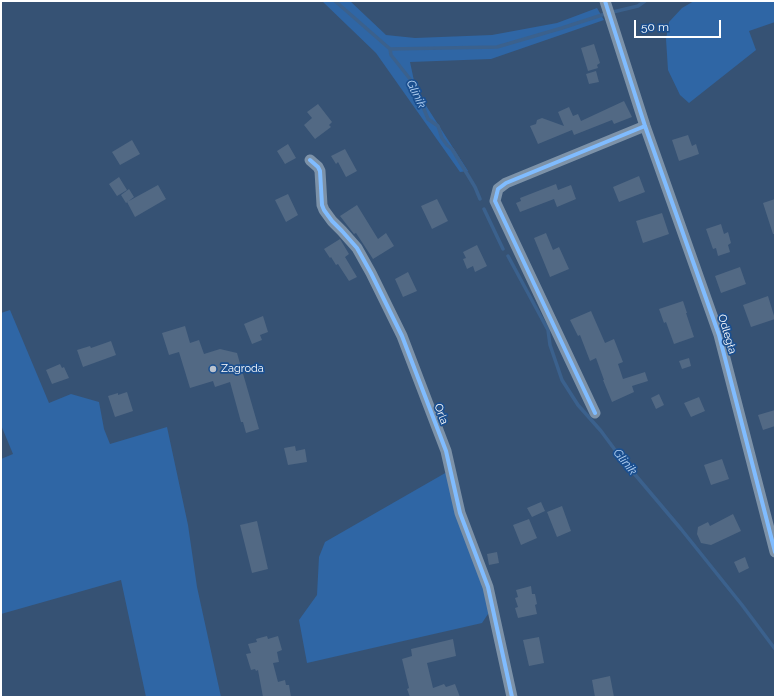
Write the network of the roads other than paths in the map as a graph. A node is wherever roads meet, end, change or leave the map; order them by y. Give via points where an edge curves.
1 (605, 1) edge
2 (645, 126) junction
3 (310, 160) dead end
4 (595, 414) dead end
5 (775, 552) edge
6 (512, 697) edge

1 - 2 street, Odległa
2 - 4 street via 506,183 498,189 494,201
2 - 5 street, Odległa via 719,334
3 - 6 street, Orla via 318,166 320,172 324,210 357,248 402,336 446,451 460,512 488,587

